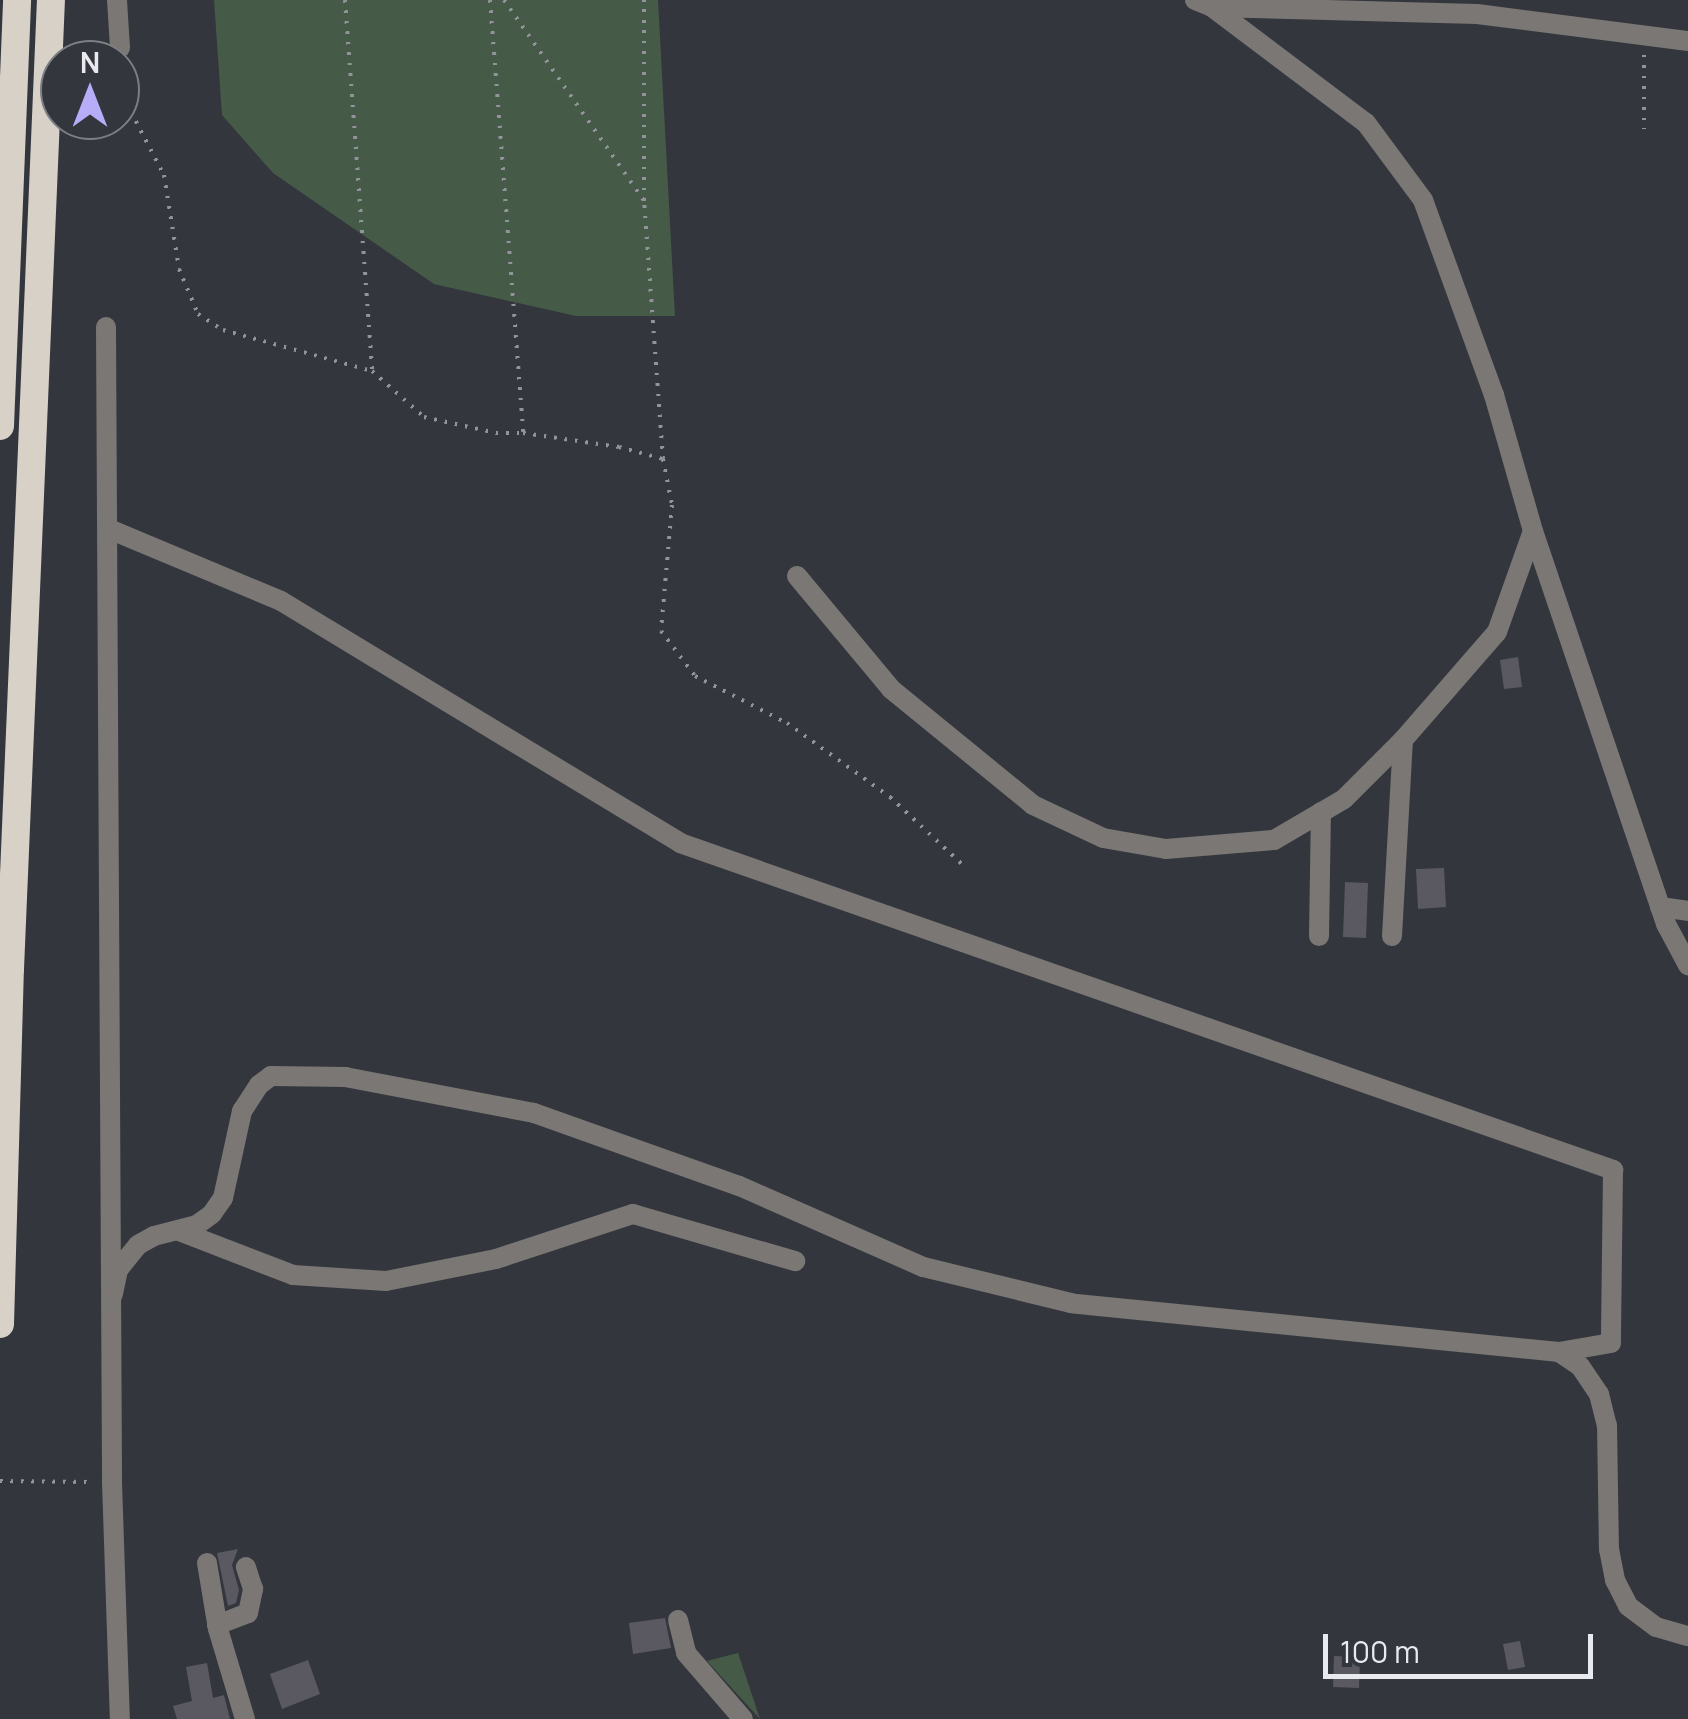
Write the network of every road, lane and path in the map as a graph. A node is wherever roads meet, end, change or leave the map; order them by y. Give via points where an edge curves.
1 (17, 0) edge
2 (51, 0) edge
3 (116, 0) edge
4 (345, 0) edge
5 (490, 0) edge
6 (504, 0) edge
7 (644, 0) edge
8 (1204, 4) edge
9 (1644, 35) junction
10 (119, 40) edge
11 (1688, 41) edge
12 (140, 129) edge
13 (1644, 129) dead end
14 (644, 201) junction
15 (106, 327) dead end
16 (372, 371) junction
17 (0, 426) edge
18 (523, 433) junction
19 (663, 458) junction
20 (109, 528) junction
21 (1533, 531) junction
22 (797, 576) dead end
23 (1403, 740) junction
24 (1321, 812) junction
25 (963, 865) dead end
26 (1660, 908) junction
27 (1688, 911) edge
28 (1319, 936) dead end
29 (1392, 936) dead end
30 (1688, 965) edge
31 (179, 1231) junction
32 (795, 1261) dead end
33 (112, 1294) junction
34 (0, 1324) edge
35 (1559, 1352) junction
36 (0, 1481) edge
37 (112, 1482) junction
38 (208, 1563) dead end
39 (246, 1568) dead end
40 (678, 1620) dead end
41 (217, 1624) junction
42 (1688, 1636) edge
43 (120, 1719) edge
44 (244, 1719) edge
45 (743, 1719) edge

1 - 17 highway
2 - 34 highway
3 - 10 street
4 - 16 path
5 - 18 path
6 - 14 path
7 - 14 path
8 - 9 street via 1477,14
8 - 21 street via 1366,123 1422,200 1494,395
9 - 11 street
9 - 13 path
12 - 16 path via 164,175 179,269 198,314 223,330
14 - 19 path
15 - 20 street
16 - 18 path via 424,417 496,434
18 - 19 path
19 - 25 path via 672,505 661,631 695,676 788,723 890,797
20 - 33 street
20 - 35 street via 281,601 680,843 1613,1170 1611,1344
21 - 23 street via 1497,632
21 - 26 street
22 - 24 street via 891,690 1033,804 1102,838 1166,849 1274,840
23 - 24 street via 1344,800
23 - 29 street
24 - 28 street
26 - 27 street
26 - 30 street
31 - 32 street via 293,1275 386,1281 496,1258 633,1214
31 - 33 street via 154,1236 128,1254
31 - 35 street via 212,1214 222,1198 242,1111 259,1086 271,1076 346,1077 534,1114 738,1186 923,1266 1070,1303
33 - 37 street
35 - 42 street via 1580,1366 1599,1394 1607,1426 1614,1580 1628,1606 1656,1627
36 - 37 path
37 - 43 street
38 - 41 street
39 - 41 street via 254,1589 248,1613
40 - 45 street via 686,1653
41 - 44 street

